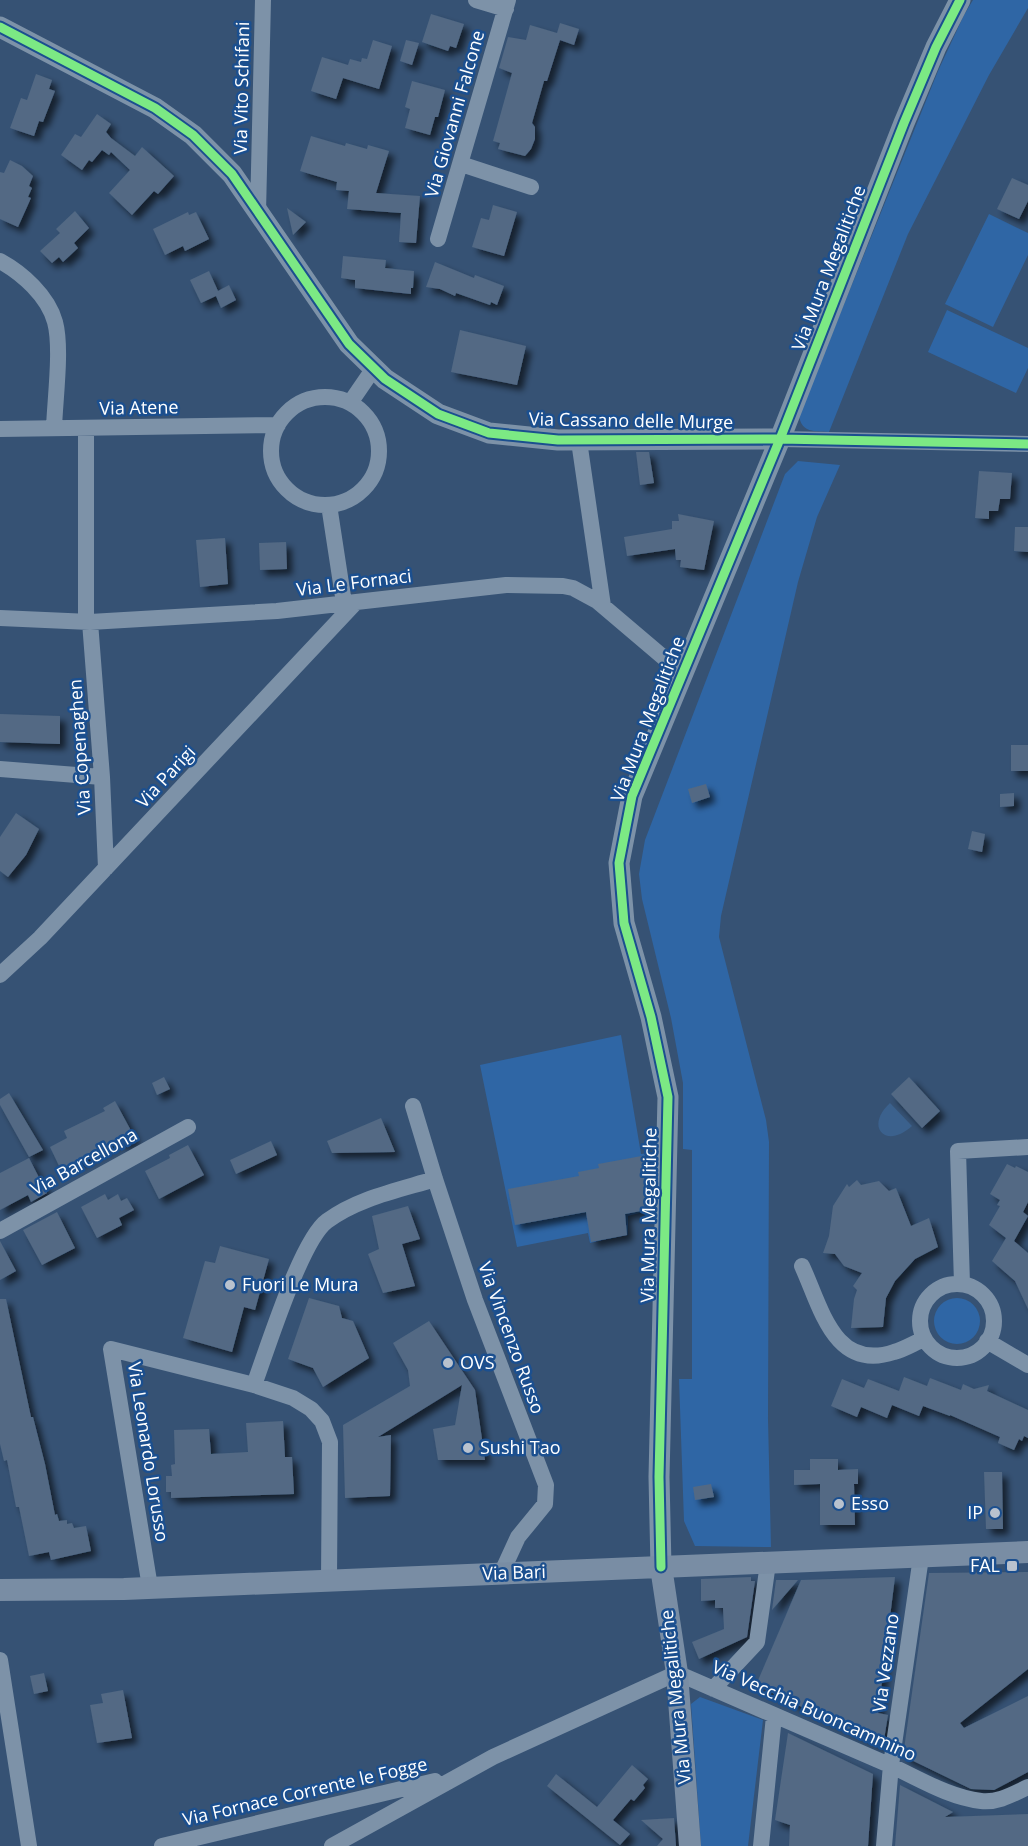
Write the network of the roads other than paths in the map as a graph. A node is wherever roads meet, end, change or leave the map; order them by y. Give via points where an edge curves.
1 (263, 0) edge
2 (476, 0) edge
3 (960, 0) edge
4 (507, 4) edge
5 (0, 27) edge
6 (461, 164) junction
7 (531, 187) dead end
8 (258, 212) junction
9 (438, 239) dead end
10 (0, 261) edge
11 (374, 368) junction
12 (350, 403) junction
13 (278, 425) junction
14 (54, 428) junction
15 (86, 428) junction
16 (0, 429) edge
17 (780, 439) junction
18 (579, 441) junction
19 (1028, 444) edge
20 (329, 505) junction
21 (350, 603) junction
22 (603, 606) junction
23 (0, 618) edge
24 (88, 622) junction
25 (682, 674) junction
26 (0, 769) edge
27 (102, 777) junction
28 (106, 868) junction
29 (0, 975) edge
30 (413, 1106) dead end
31 (188, 1127) dead end
32 (1028, 1147) edge
33 (435, 1179) junction
34 (0, 1231) edge
35 (802, 1266) dead end
36 (962, 1284) junction
37 (924, 1339) junction
38 (987, 1341) junction
39 (1028, 1365) edge
40 (254, 1385) junction
41 (1028, 1552) edge
42 (921, 1557) junction
43 (768, 1563) junction
44 (661, 1568) junction
45 (501, 1574) junction
46 (329, 1580) junction
47 (150, 1587) junction
48 (0, 1588) edge
49 (0, 1660) edge
50 (676, 1673) junction
51 (713, 1689) junction
52 (774, 1716) junction
53 (891, 1765) junction
54 (457, 1776) junction
55 (1028, 1787) edge
56 (28, 1846) edge
57 (162, 1846) edge
58 (332, 1846) edge
59 (690, 1846) edge
60 (761, 1846) edge
61 (884, 1846) edge

1 - 8 street, Via Vito Schifani
2 - 4 street
3 - 17 street, Via Mura Megalitiche via 904,123
4 - 6 street, Via Giovanni Falcone
5 - 8 street, Via Cassano delle Murge via 155,108 193,135 232,174
6 - 7 street
6 - 9 street, Via Giovanni Falcone
8 - 11 street, Via Cassano delle Murge via 349,344
10 - 14 street via 26,279 55,320 58,339
11 - 12 street
11 - 18 street, Via Cassano delle Murge via 438,414 489,433
12 - 13 street via 332,397 314,398 297,405
12 - 20 street via 374,428 379,445 378,463 361,492
13 - 15 street, Via Atene
13 - 20 street via 271,451 274,469 283,485 312,504
14 - 15 street, Via Atene
14 - 16 street, Via Atene
15 - 24 street, Via Copenaghen
17 - 18 street, Via Cassano delle Murge
17 - 19 street, Via Cassano delle Murge
17 - 25 street, Via Mura Megalitiche
18 - 22 street
20 - 21 street
21 - 22 street, Via Le Fornaci via 506,585 573,588
21 - 24 street, Via Le Fornaci
21 - 28 street, Via Parigi
22 - 25 street, Via Le Fornaci
23 - 24 street, Via Le Fornaci
24 - 27 street, Via Copenaghen
25 - 44 street, Via Mura Megalitiche via 632,796 620,863 624,923 651,1017 668,1097 659,1477
26 - 27 street
27 - 28 street, Via Copenaghen
28 - 29 street, Via Parigi
30 - 33 street, Via Vincenzo Russo
31 - 34 street, Via Barcellona
32 - 36 street via 958,1151
33 - 40 street via 364,1201 326,1222 304,1252
33 - 45 street, Via Vincenzo Russo via 489,1340 546,1485 545,1504 518,1538
35 - 37 street via 833,1335 851,1351 881,1355
36 - 37 street via 939,1288 923,1305 920,1328
36 - 38 street via 982,1294 989,1303 994,1324
37 - 38 street via 941,1355 953,1358 976,1353
38 - 39 street
40 - 46 street, Via Leonardo Lorusso via 293,1398 311,1409 327,1431
40 - 47 street, Via Leonardo Lorusso via 111,1349
41 - 42 main road, Via Bari
42 - 43 main road, Via Bari
42 - 53 street, Via Vezzano
43 - 44 main road, Via Bari
43 - 51 street via 757,1642
44 - 45 main road, Via Bari
44 - 50 main road, Via Mura Megalitiche
45 - 46 main road, Via Bari
46 - 47 main road, Via Bari
47 - 48 main road, Via Bari
49 - 56 street
50 - 51 street, Via Vecchia Buoncammino
50 - 54 street
50 - 59 main road, Via Mura Megalitiche
51 - 52 street, Via Vecchia Buoncammino
52 - 53 street, Via Vecchia Buoncammino
52 - 60 street
53 - 55 street, Via Vecchia Buoncammino via 939,1788 977,1800 1003,1799
53 - 61 street, Via Vezzano
54 - 57 street, Via Fornace Corrente le Fogge
54 - 58 street

